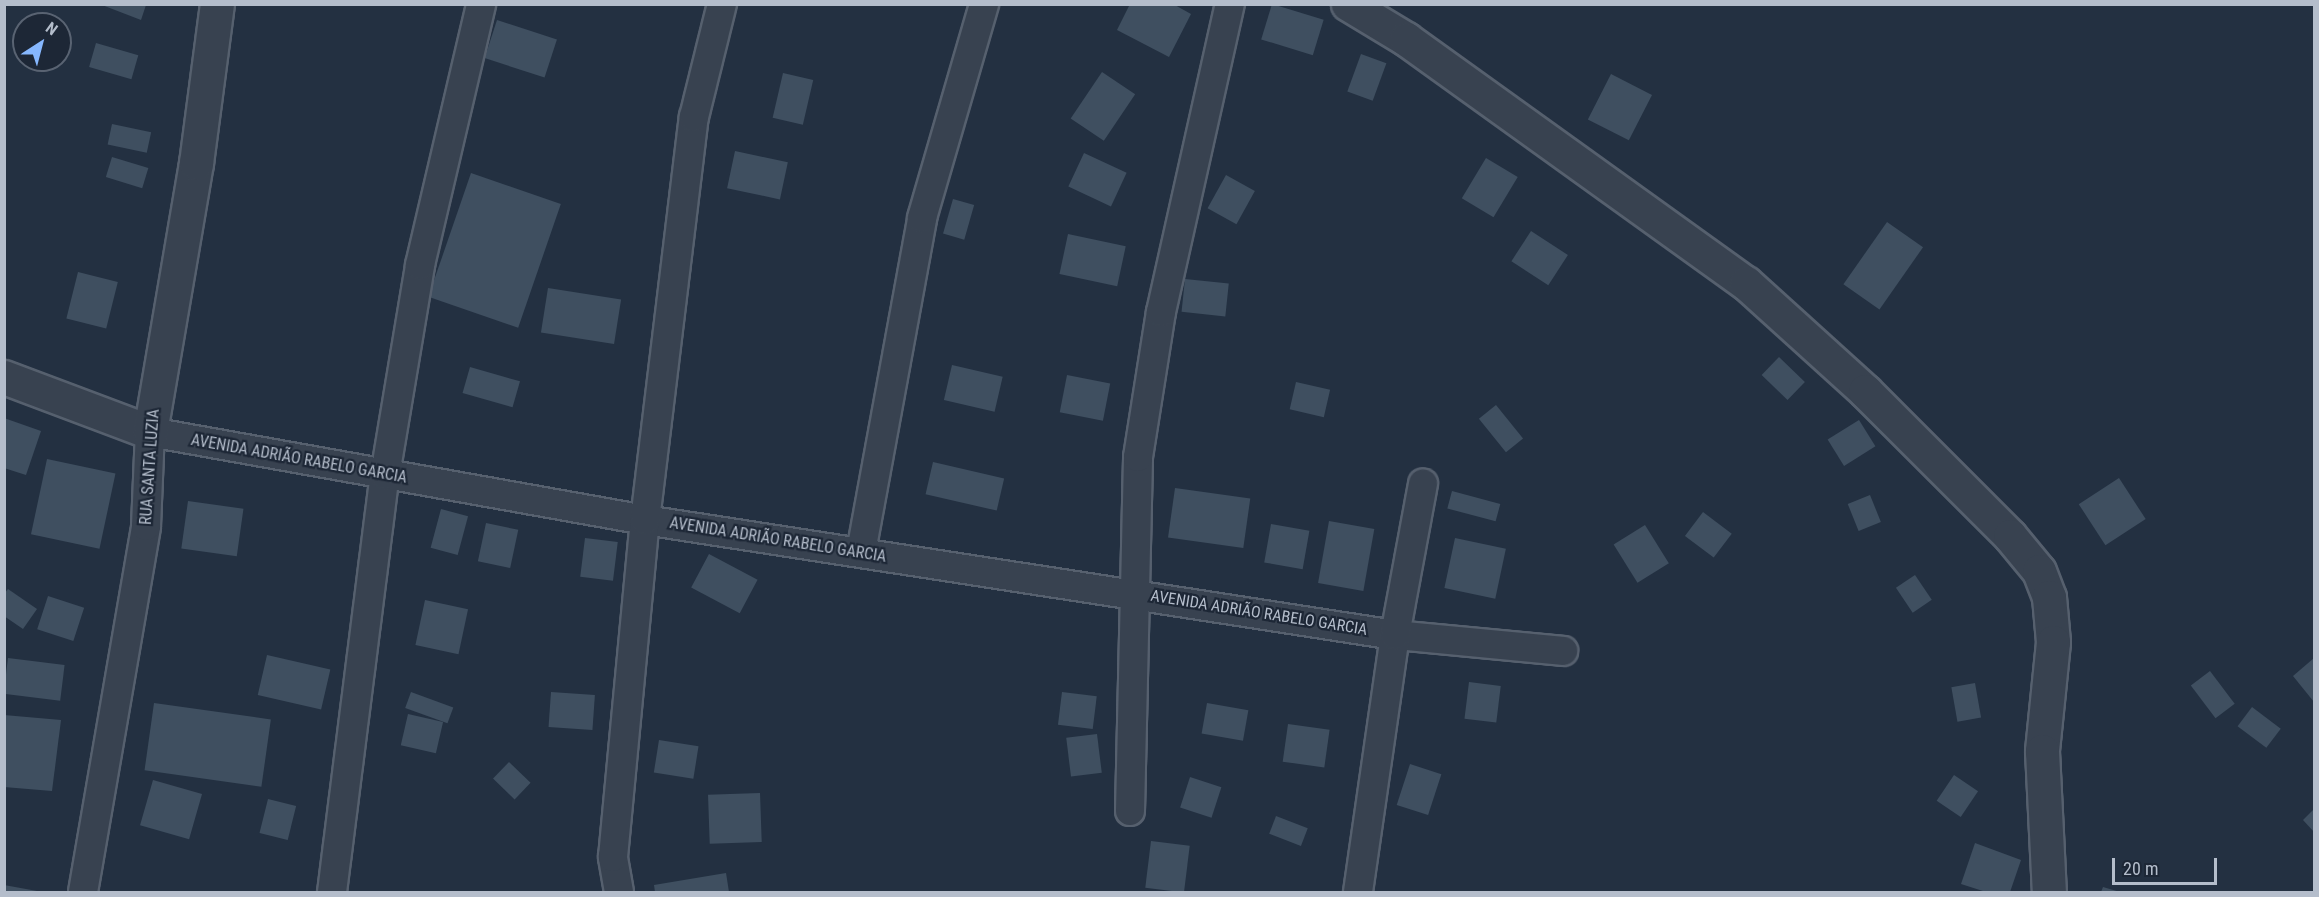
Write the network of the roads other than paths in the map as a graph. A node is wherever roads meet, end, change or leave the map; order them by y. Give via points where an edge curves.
1 (217, 4) edge
2 (481, 4) edge
3 (722, 4) edge
4 (984, 4) edge
5 (1230, 4) edge
6 (1348, 4) edge
7 (4, 377) edge
8 (150, 432) junction
9 (385, 475) junction
10 (1423, 484) dead end
11 (645, 520) junction
12 (861, 552) junction
13 (1133, 592) junction
14 (1395, 635) junction
15 (1563, 651) dead end
16 (1130, 811) dead end
17 (83, 892) edge
18 (332, 892) edge
19 (619, 892) edge
20 (1358, 892) edge
21 (2049, 892) edge

1 - 8 street, RUA SANTA LUZIA via 196,163
2 - 9 street via 420,265
3 - 11 street via 694,117
4 - 12 street via 922,218
5 - 13 street via 1161,312 1138,457
6 - 21 street via 1406,39 1746,284 1865,391 2010,536 2039,572 2049,597 2052,642 2042,751
7 - 8 street, AVENIDA ADRIÃO RABELO GARCIA
8 - 9 street, AVENIDA ADRIÃO RABELO GARCIA
8 - 17 street, RUA SANTA LUZIA via 146,526
9 - 11 street, AVENIDA ADRIÃO RABELO GARCIA
9 - 18 street
10 - 14 street
11 - 12 street, AVENIDA ADRIÃO RABELO GARCIA
11 - 19 street via 613,857
12 - 13 street, AVENIDA ADRIÃO RABELO GARCIA
13 - 14 street, AVENIDA ADRIÃO RABELO GARCIA
13 - 16 street
14 - 15 street, AVENIDA ADRIÃO RABELO GARCIA
14 - 20 street

